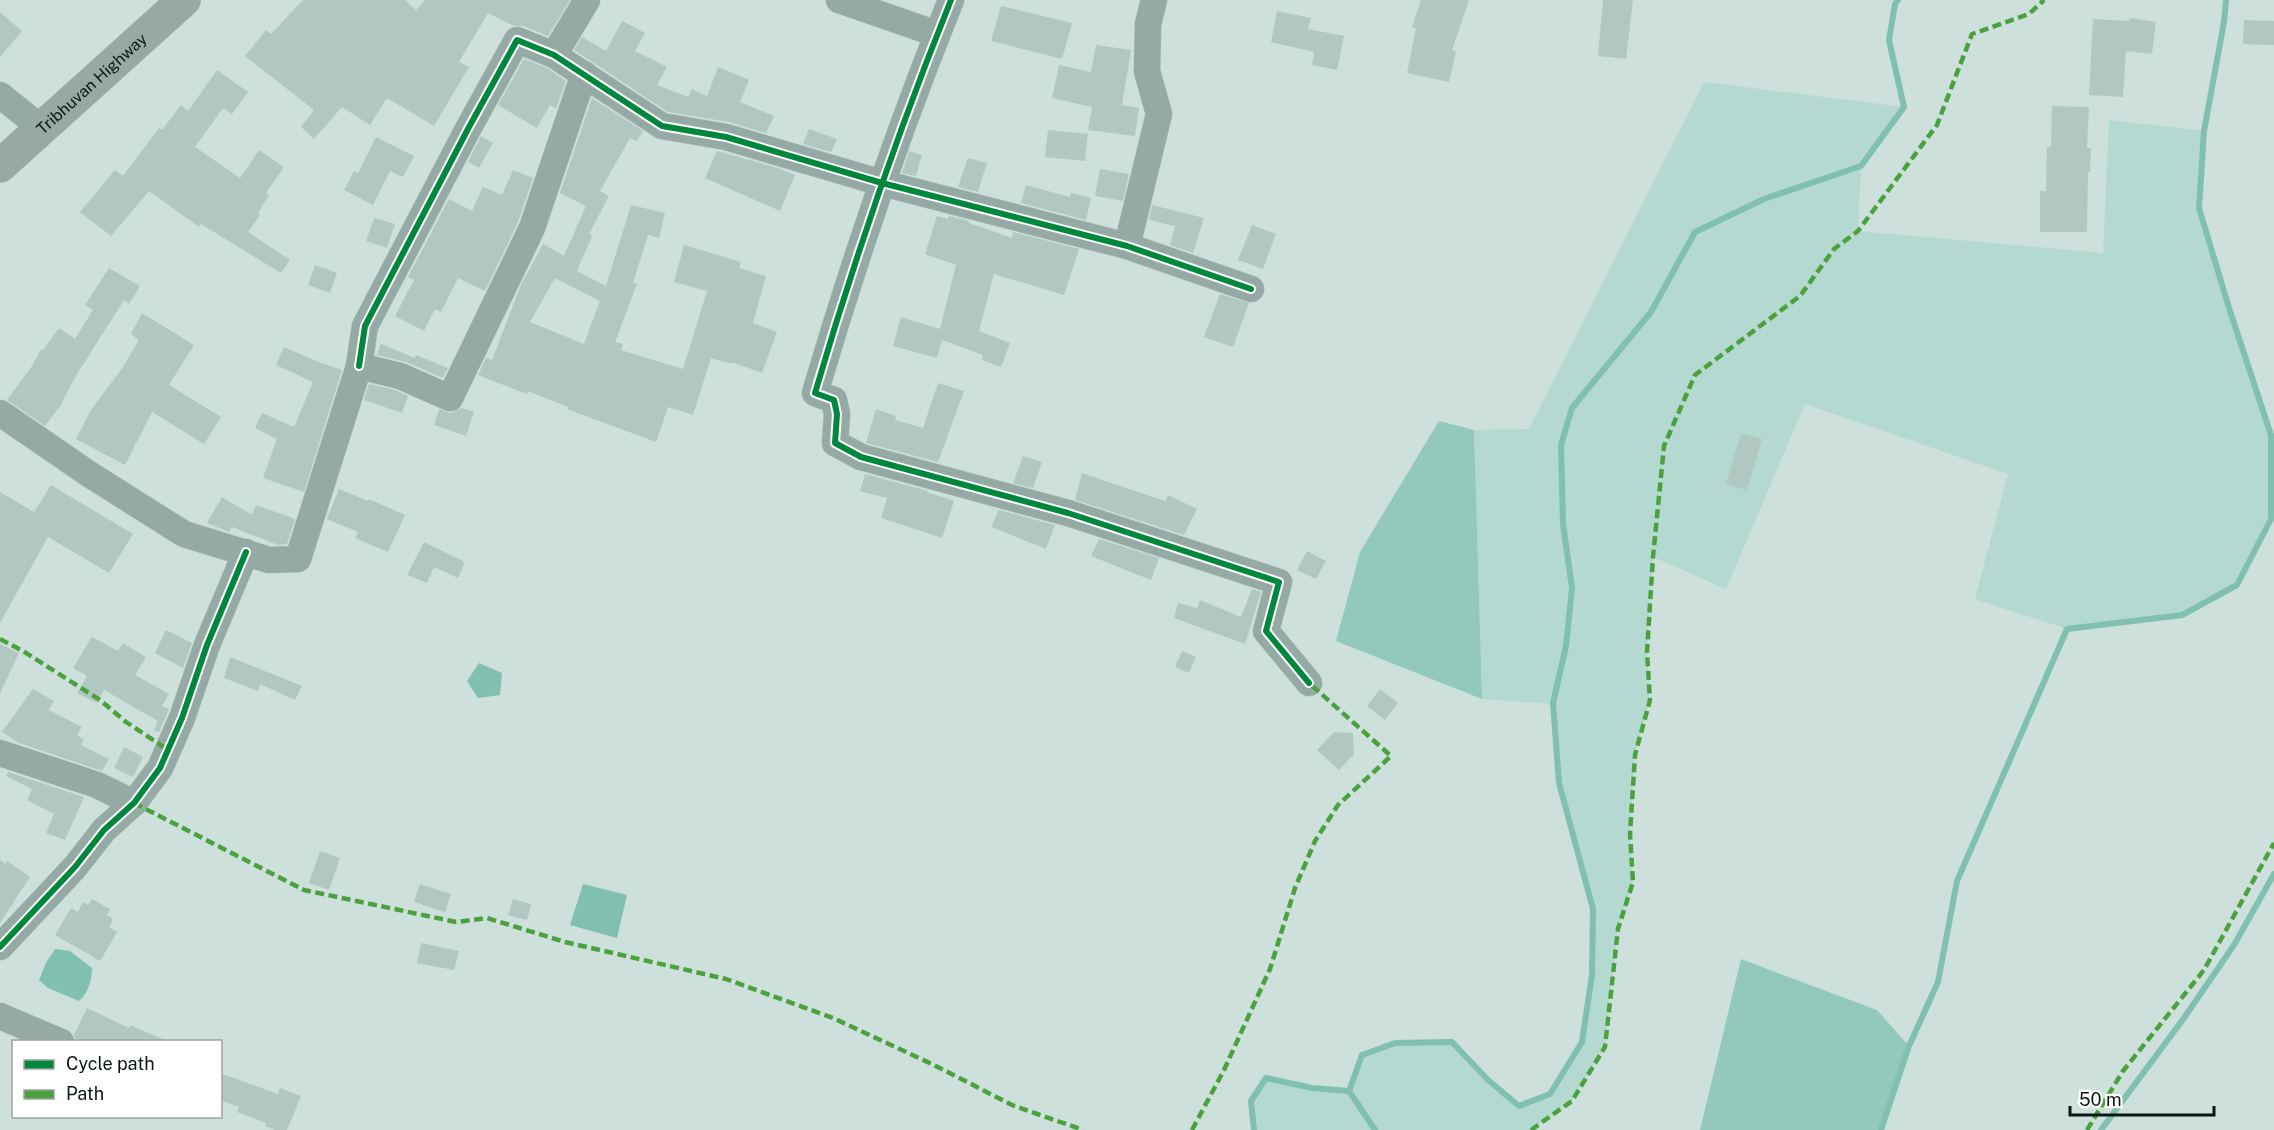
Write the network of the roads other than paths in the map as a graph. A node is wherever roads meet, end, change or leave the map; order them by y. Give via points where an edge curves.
1 (183, 0) edge
2 (587, 0) edge
3 (839, 0) edge
4 (951, 0) edge
5 (1154, 0) edge
6 (937, 34) junction
7 (554, 55) junction
8 (584, 74) junction
9 (0, 95) edge
10 (41, 128) junction
11 (0, 166) edge
12 (882, 183) junction
13 (1127, 246) junction
14 (1251, 289) dead end
15 (359, 366) junction
16 (0, 412) edge
17 (246, 552) junction
18 (1309, 683) dead end
19 (0, 753) edge
20 (134, 803) junction
21 (0, 947) edge
22 (0, 1016) edge
23 (59, 1040) edge

1 - 10 highway, Tribhuvan Highway
2 - 7 street
3 - 6 street
4 - 6 street
5 - 13 street via 1148,24 1147,71 1159,114
6 - 12 street
7 - 8 street
7 - 15 street via 517,40 365,326
8 - 12 street via 662,126 726,137
8 - 15 street via 532,228 450,398 400,376
9 - 10 street
10 - 11 highway, Tribhuvan Highway
12 - 13 street
12 - 18 street via 815,393 834,400 835,443 861,457 1068,513 1279,582 1266,631
13 - 14 street
15 - 17 street via 298,559 269,560
16 - 17 street via 184,534
17 - 20 street via 160,768
19 - 20 street via 97,785
20 - 21 street via 104,830
22 - 23 street

